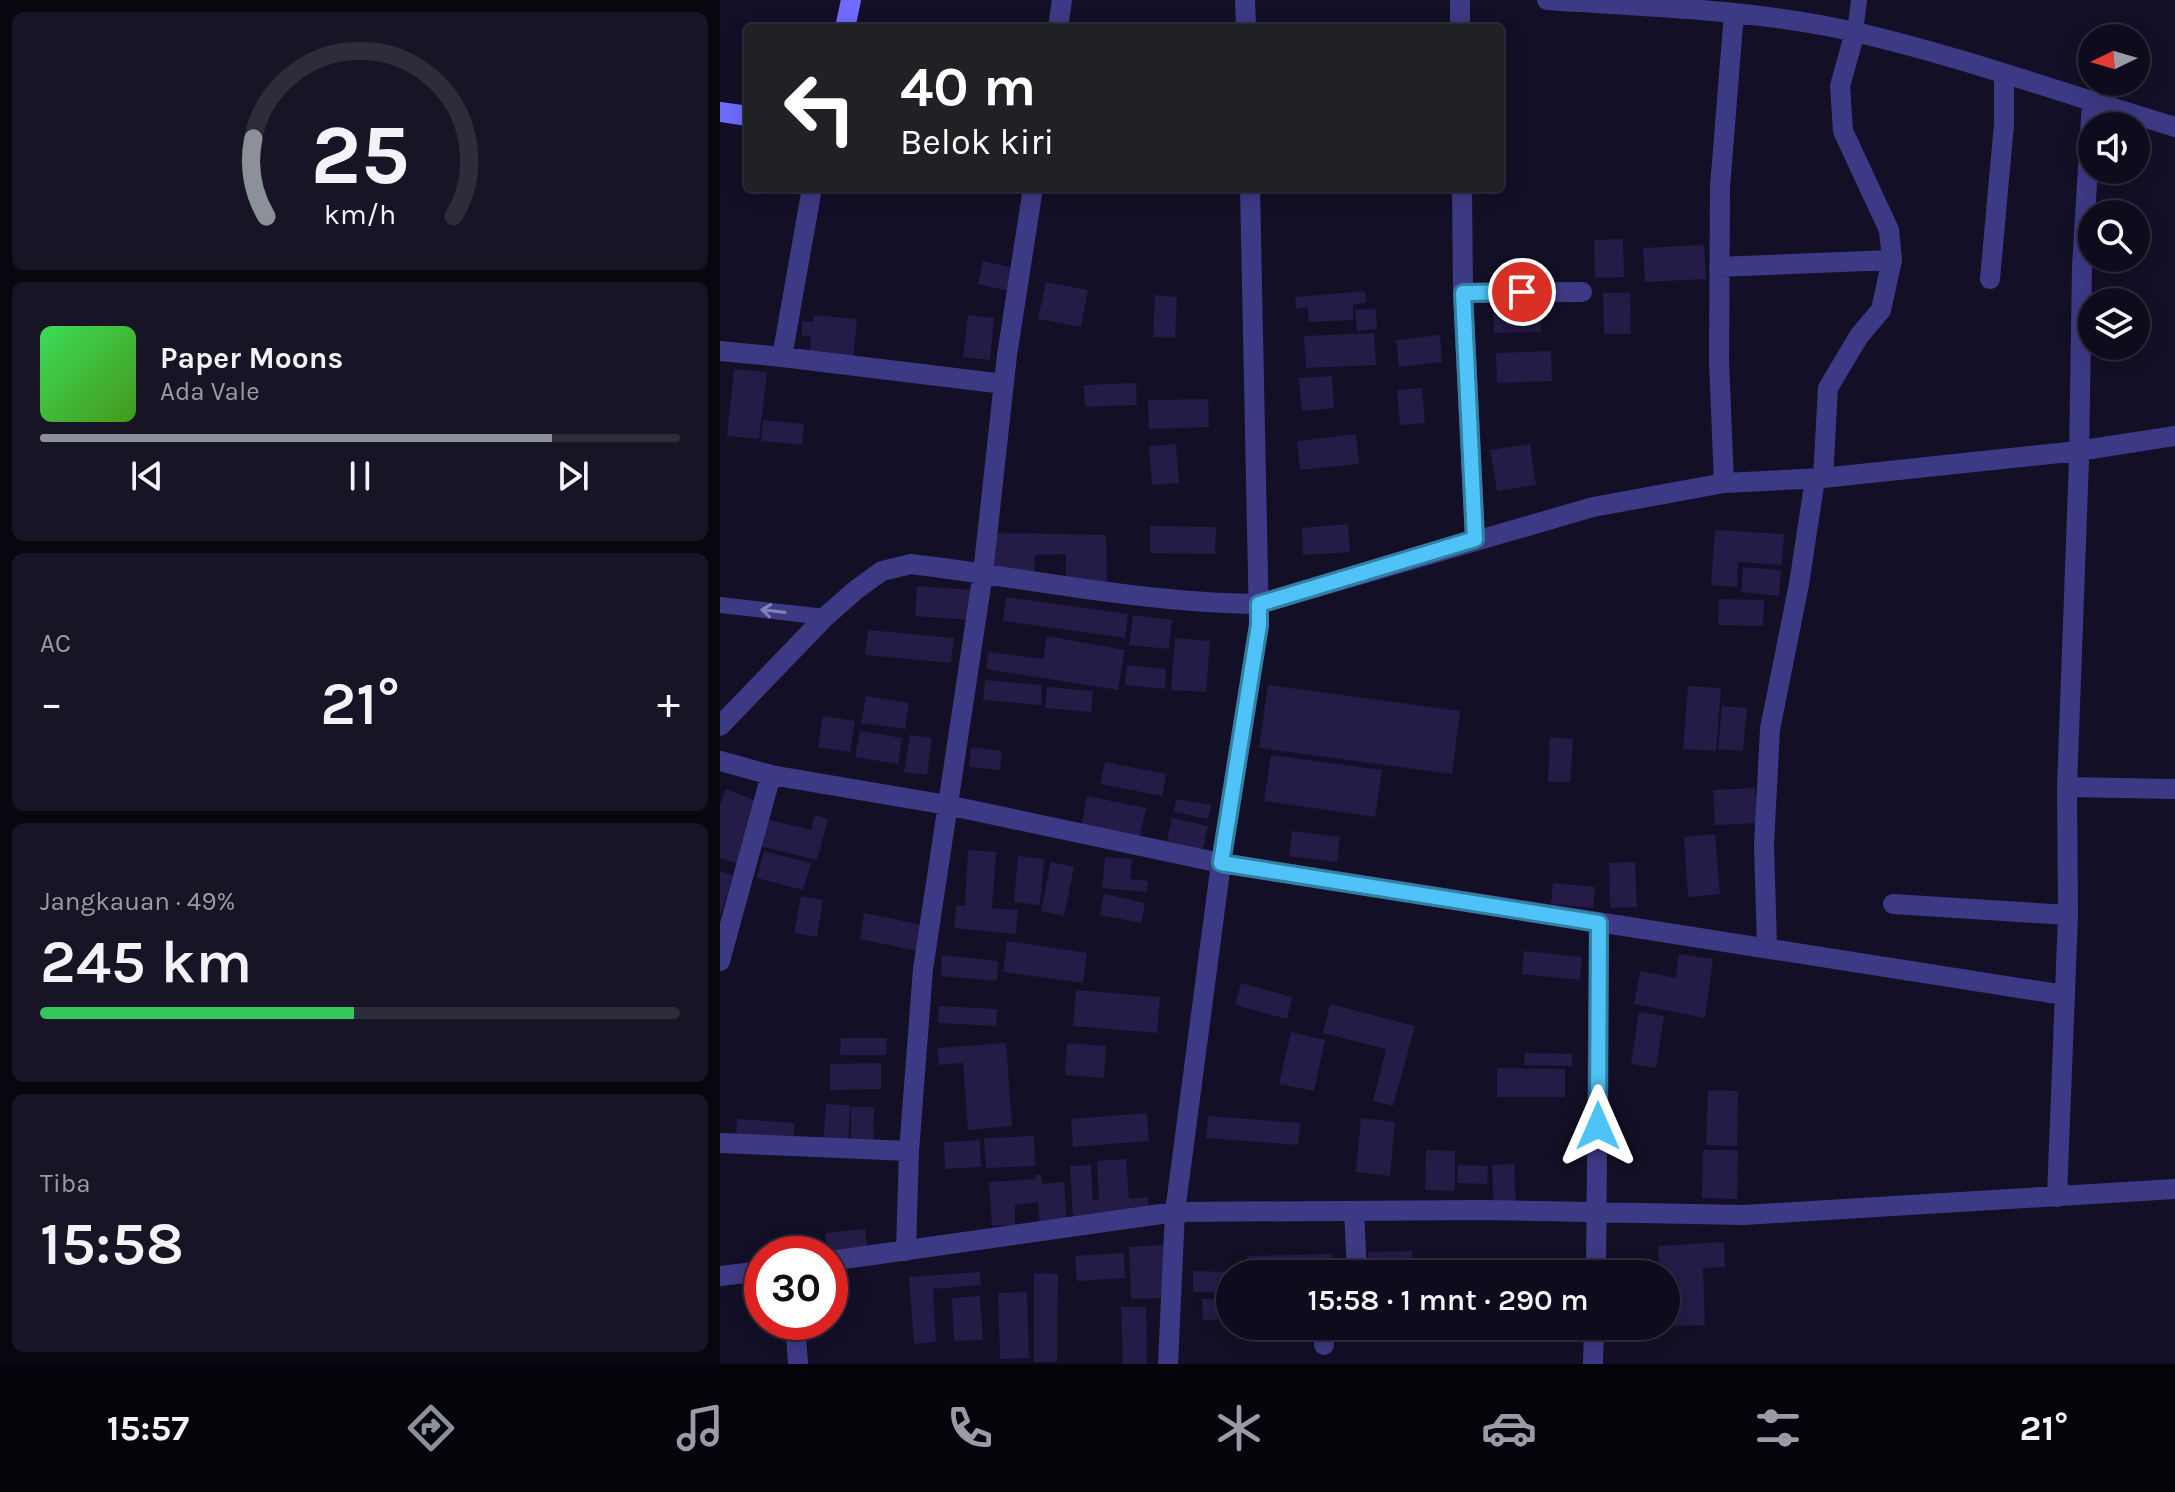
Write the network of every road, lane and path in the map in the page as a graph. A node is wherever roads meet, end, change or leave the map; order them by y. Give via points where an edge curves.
1 (851, 0) edge
2 (1062, 0) edge
3 (1245, 0) edge
4 (1460, 0) edge
5 (1547, 0) edge
6 (1859, 0) edge
7 (1734, 13) junction
8 (846, 24) edge
9 (1059, 24) edge
10 (1246, 24) edge
11 (1460, 24) edge
12 (1855, 32) junction
13 (2004, 75) junction
14 (2092, 102) junction
15 (720, 112) edge
16 (744, 115) edge
17 (2175, 127) edge
18 (811, 192) edge
19 (1032, 192) edge
20 (1250, 192) edge
21 (1462, 192) edge
22 (1892, 260) junction
23 (1719, 267) junction
24 (1990, 279) dead end
25 (1582, 292) dead end
26 (1463, 293) junction
27 (720, 351) edge
28 (782, 357) junction
29 (1004, 384) junction
30 (2175, 436) edge
31 (2078, 451) junction
32 (1724, 483) junction
33 (1816, 489) junction
34 (1475, 539) junction
35 (983, 573) junction
36 (720, 605) edge
37 (1259, 614) junction
38 (825, 617) junction
39 (720, 726) edge
40 (720, 761) edge
41 (771, 775) junction
42 (2067, 787) junction
43 (2175, 789) edge
44 (947, 805) junction
45 (1221, 863) junction
46 (1893, 904) dead end
47 (2068, 915) junction
48 (1599, 923) junction
49 (1767, 947) junction
50 (720, 961) edge
51 (2064, 995) junction
52 (720, 1143) edge
53 (909, 1151) junction
54 (2175, 1189) edge
55 (2057, 1197) junction
56 (1175, 1212) junction
57 (1354, 1212) junction
58 (1597, 1212) junction
59 (906, 1251) junction
60 (848, 1259) edge
61 (1356, 1260) edge
62 (1596, 1260) edge
63 (744, 1273) edge
64 (720, 1276) edge
65 (796, 1340) edge
66 (1594, 1340) edge
67 (798, 1364) edge
68 (1168, 1364) edge
69 (1593, 1364) edge

1 - 8 main road
2 - 9 street
3 - 10 street
4 - 11 street
5 - 7 street
6 - 12 lane
7 - 12 street
7 - 23 street
12 - 13 street
12 - 22 street via 1840,86 1843,131 1889,230
13 - 14 street
13 - 24 street
14 - 17 street
14 - 31 street
15 - 16 main road
18 - 28 street
19 - 29 street
20 - 37 street
21 - 26 street
22 - 23 street
22 - 33 street via 1881,310 1828,388
23 - 32 street
25 - 26 street
26 - 34 street
27 - 28 street
28 - 29 street
29 - 35 street
30 - 31 street
31 - 33 street
31 - 42 street
32 - 33 street
32 - 34 street via 1593,507
33 - 49 street via 1770,729 1764,844
34 - 37 street
35 - 37 street
35 - 38 street via 911,564 882,571
35 - 44 street
38 -> 36 lane
37 - 45 street
38 - 39 street
40 - 41 street
41 - 44 street
41 - 50 street
42 - 43 street
42 - 47 street
44 - 45 street
44 - 53 street via 923,969
45 - 48 street
45 - 56 street
46 - 47 street
47 - 51 street
48 - 49 street
48 - 58 street
49 - 51 street
51 - 55 street
52 - 53 street
53 - 59 street
54 - 55 street
55 - 58 street via 1744,1215
56 - 57 street
56 - 59 street
56 - 68 street
57 - 58 street
57 - 61 street
58 - 62 street
59 - 60 street
63 - 64 street
65 - 67 street
66 - 69 street

